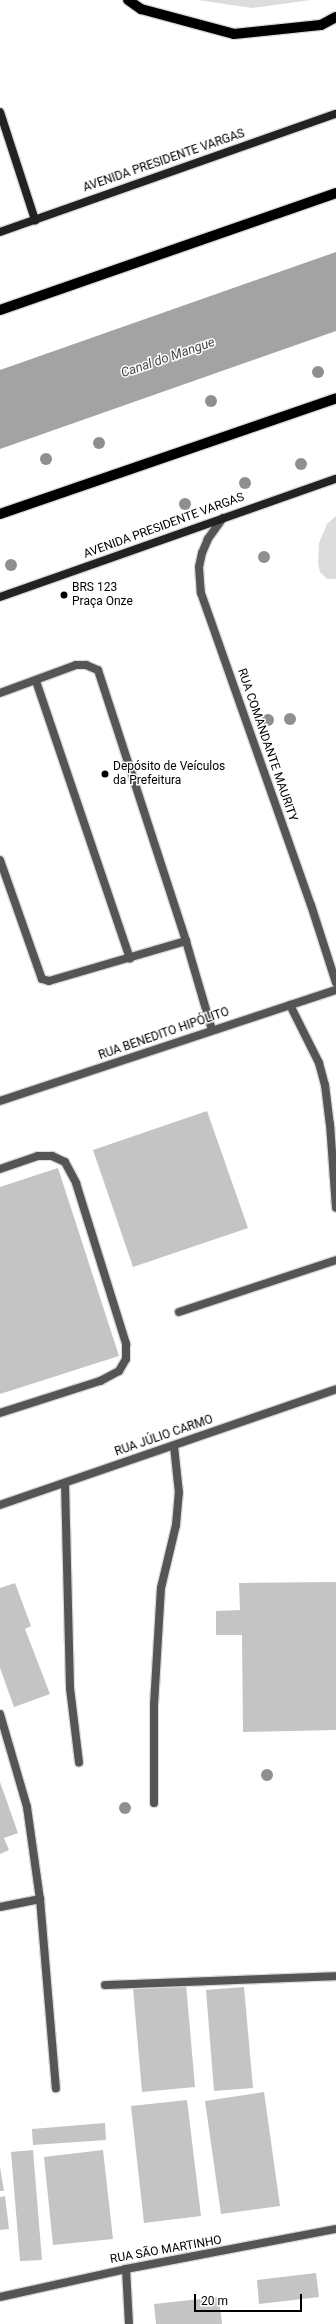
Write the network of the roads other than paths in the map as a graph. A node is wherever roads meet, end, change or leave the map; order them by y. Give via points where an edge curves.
1 (128, 0) edge
2 (336, 17) edge
3 (0, 112) edge
4 (336, 114) edge
5 (336, 193) edge
6 (35, 220) junction
7 (0, 232) edge
8 (0, 310) edge
9 (336, 398) edge
10 (336, 479) edge
11 (0, 514) edge
12 (223, 518) junction
13 (0, 597) edge
14 (36, 681) junction
15 (0, 693) edge
16 (0, 860) edge
17 (186, 941) junction
18 (130, 958) junction
19 (336, 983) edge
20 (336, 990) edge
21 (290, 1005) junction
22 (212, 1030) junction
23 (0, 1101) edge
24 (0, 1169) edge
25 (336, 1208) edge
26 (336, 1260) edge
27 (179, 1312) dead end
28 (336, 1389) edge
29 (0, 1412) edge
30 (174, 1446) junction
31 (64, 1483) junction
32 (0, 1505) edge
33 (0, 1714) edge
34 (79, 1762) dead end
35 (154, 1803) dead end
36 (40, 1899) junction
37 (0, 1907) edge
38 (336, 1976) edge
39 (105, 1985) dead end
40 (56, 2088) dead end
41 (336, 2229) edge
42 (126, 2269) junction
43 (0, 2297) edge
44 (129, 2324) edge

1 - 2 main road via 141,9 234,34 321,24
3 - 6 main road
4 - 6 main road, AVENIDA PRESIDENTE VARGAS
5 - 8 main road
6 - 7 main road, AVENIDA PRESIDENTE VARGAS
9 - 11 main road
10 - 12 main road, AVENIDA PRESIDENTE VARGAS
12 - 13 main road, AVENIDA PRESIDENTE VARGAS
12 - 19 street, RUA COMANDANTE MAURITY via 208,539 202,553 199,567 201,593
14 - 15 street
14 - 17 street via 76,665 86,665 98,670
14 - 18 street
16 - 18 street via 42,979 49,981
17 - 18 street
17 - 22 street
20 - 21 street, RUA BENEDITO HIPÓLITO
21 - 22 street, RUA BENEDITO HIPÓLITO
21 - 25 street via 318,1063 325,1085
22 - 23 street, RUA BENEDITO HIPÓLITO
24 - 29 street via 38,1156 52,1156 65,1162 76,1183 126,1344 126,1360 119,1371 100,1381
26 - 27 street
28 - 30 street, RUA JÚLIO CARMO
30 - 31 street, RUA JÚLIO CARMO
30 - 35 street via 179,1493 176,1525 164,1574 160,1604 154,1705
31 - 32 street, RUA JÚLIO CARMO
31 - 34 street via 70,1688
33 - 36 street via 27,1808
36 - 37 street
36 - 40 street
38 - 39 street
41 - 42 street, RUA SÃO MARTINHO
42 - 43 street, RUA SÃO MARTINHO
42 - 44 street

